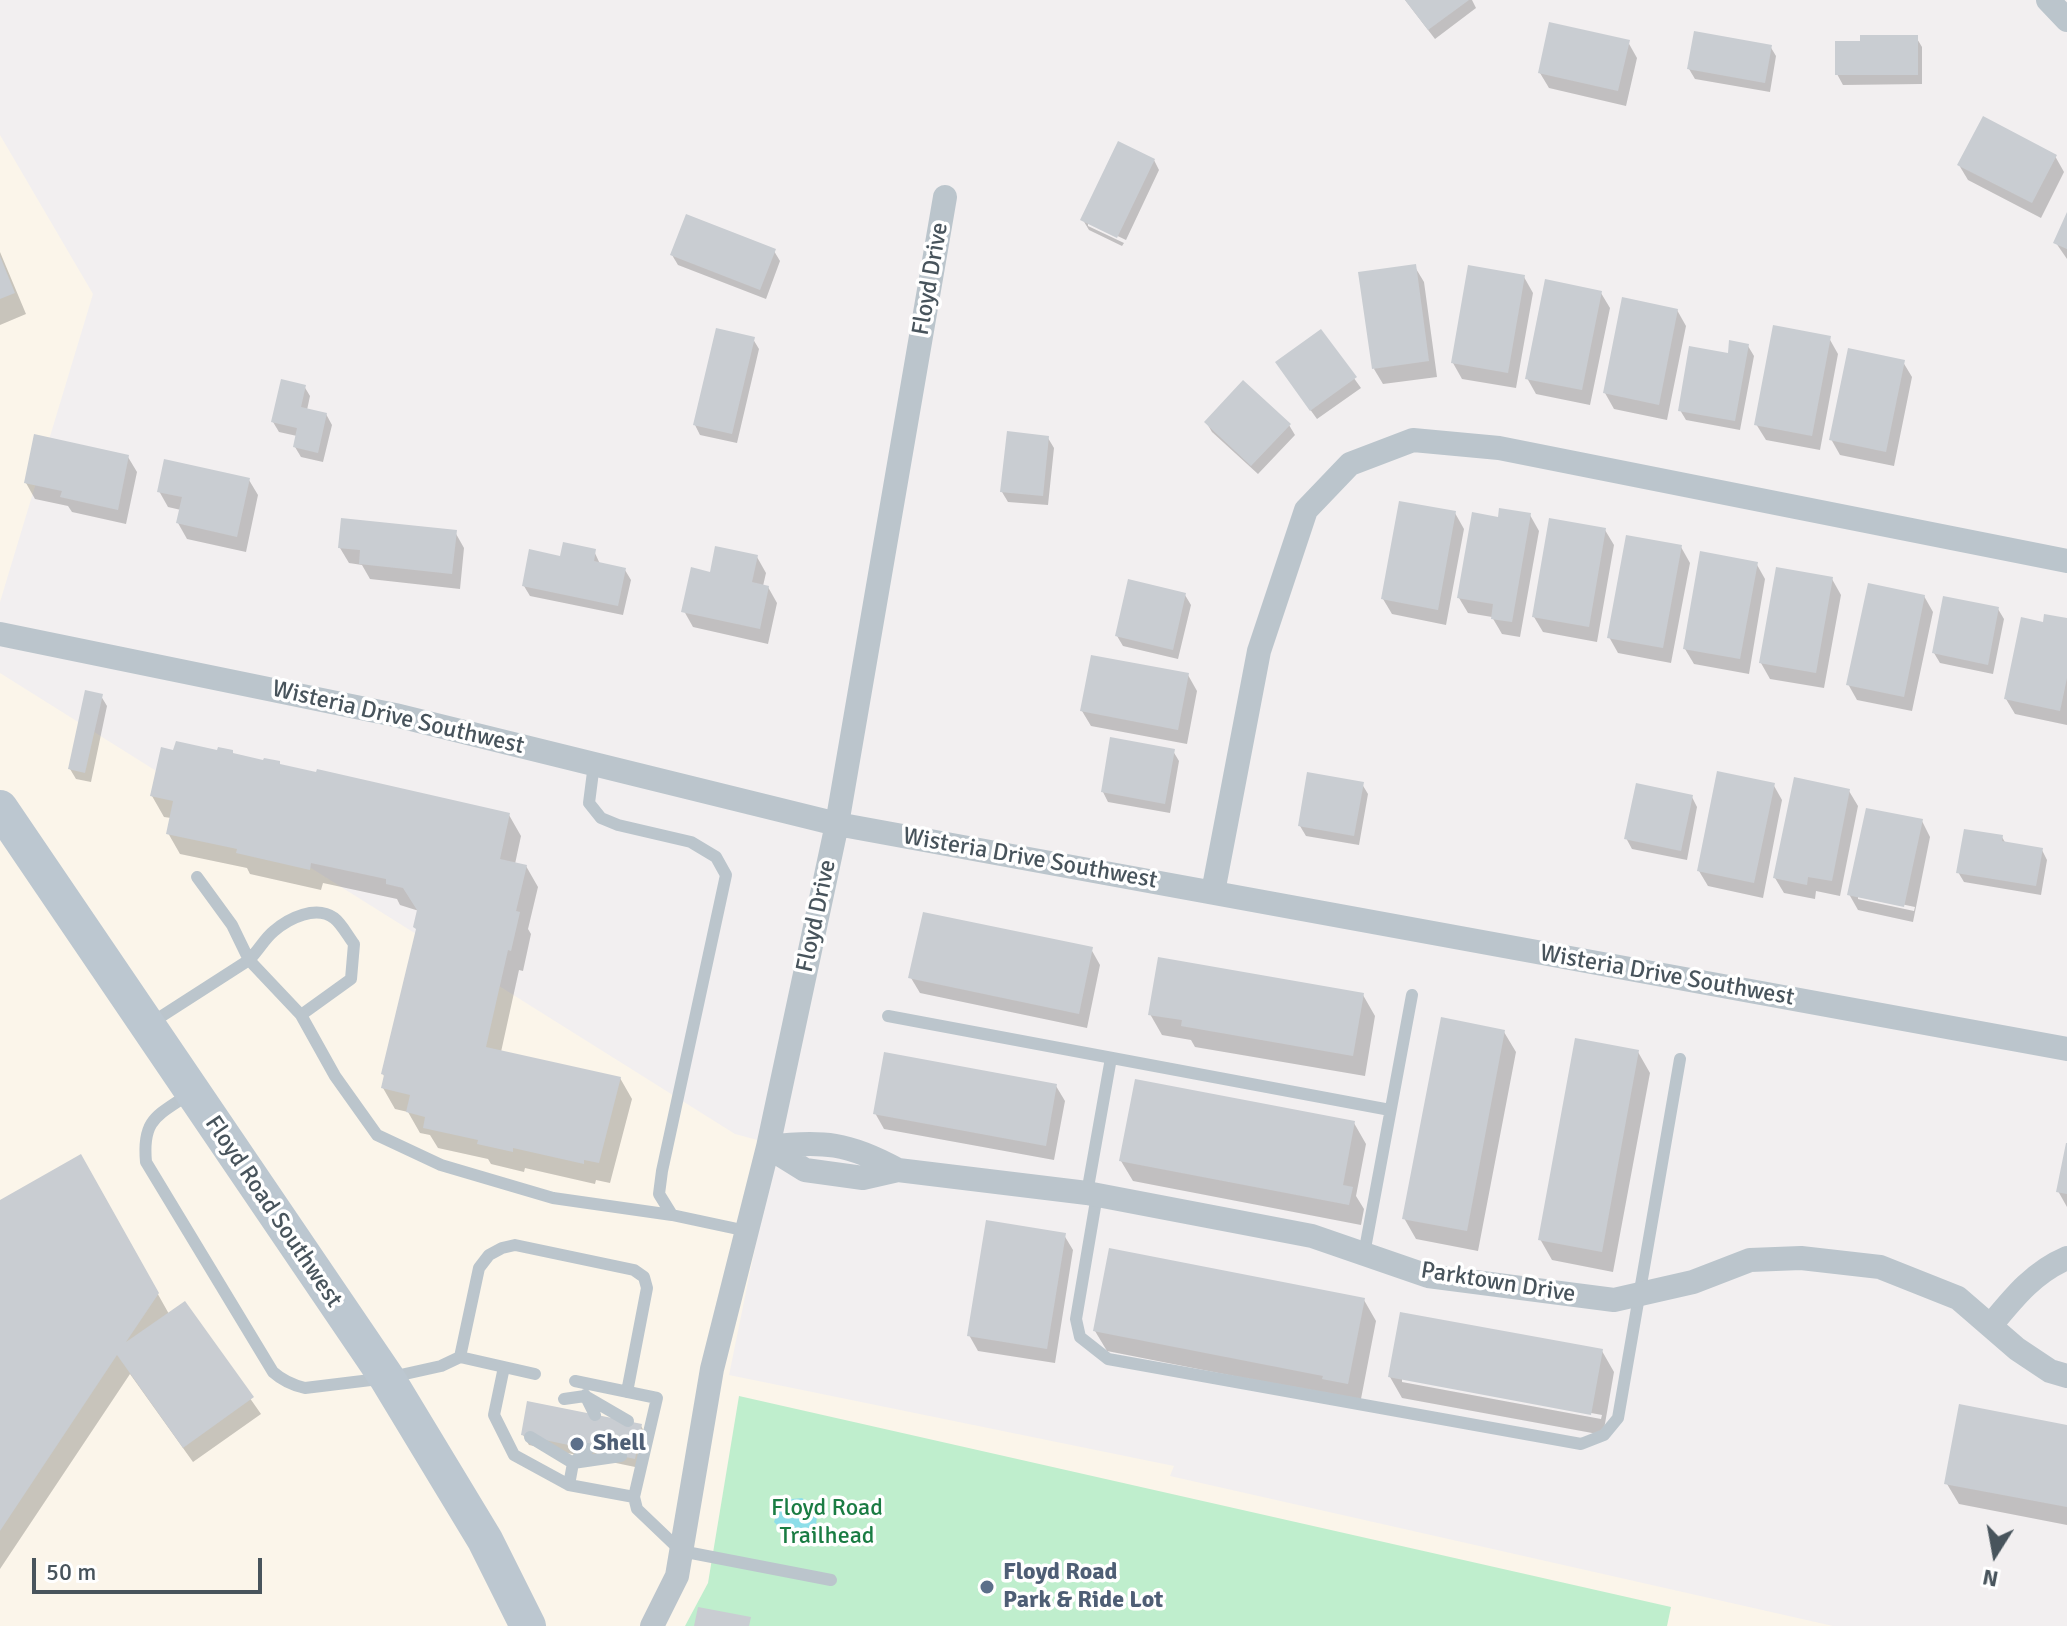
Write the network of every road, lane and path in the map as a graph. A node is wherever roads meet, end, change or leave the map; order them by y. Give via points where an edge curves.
1 (2048, 0) edge
2 (2067, 20) edge
3 (945, 197) dead end
4 (2067, 561) edge
5 (0, 634) edge
6 (594, 764) junction
7 (0, 808) edge
8 (837, 824) junction
9 (197, 877) dead end
10 (1213, 892) junction
11 (249, 960) junction
12 (1412, 995) dead end
13 (301, 1015) junction
14 (888, 1016) dead end
15 (147, 1026) junction
16 (2067, 1049) edge
17 (1111, 1058) junction
18 (1680, 1059) dead end
19 (192, 1092) junction
20 (1390, 1110) junction
21 (768, 1147) junction
22 (1092, 1194) junction
23 (672, 1215) junction
24 (747, 1231) junction
25 (1364, 1254) junction
26 (2067, 1258) edge
27 (1640, 1294) junction
28 (1991, 1325) junction
29 (460, 1357) junction
30 (504, 1367) junction
31 (535, 1374) dead end
32 (2067, 1376) edge
33 (387, 1378) junction
34 (583, 1387) junction
35 (627, 1392) junction
36 (564, 1404) dead end
37 (595, 1415) dead end
38 (628, 1421) dead end
39 (530, 1437) dead end
40 (556, 1443) dead end
41 (588, 1449) dead end
42 (621, 1456) dead end
43 (573, 1463) junction
44 (569, 1485) junction
45 (634, 1497) junction
46 (681, 1551) junction
47 (831, 1580) dead end
48 (528, 1626) edge
49 (652, 1626) edge

1 - 2 street
3 - 8 street, Floyd Drive
4 - 10 street via 1499,448 1413,440 1350,464 1306,510 1259,651
5 - 6 street, Wisteria Drive Southwest via 395,715
6 - 8 street, Wisteria Drive Southwest
6 - 23 lane via 589,803 601,818 691,842 716,857 726,875 662,1171 659,1194
7 - 15 main road, Floyd Road Southwest
8 - 10 street, Wisteria Drive Southwest
8 - 21 street, Floyd Drive
9 - 11 lane via 232,925
10 - 16 street, Wisteria Drive Southwest
11 - 13 lane
11 - 13 lane via 284,923 310,912 333,917 354,944 351,979
11 - 15 lane
12 - 20 lane
13 - 23 lane via 377,1135 441,1165 553,1198
14 - 17 lane
15 - 19 main road, Floyd Road Southwest
17 - 20 lane
17 - 22 lane
18 - 27 lane
19 - 33 main road, Floyd Road Southwest
19 - 33 lane via 152,1120 146,1131 146,1162 273,1372 305,1388
20 - 25 lane
21 - 22 street, Parktown Drive via 809,1142 865,1152 898,1170
21 - 24 street, Floyd Drive
22 - 25 street, Parktown Drive via 1312,1236
22 - 27 lane via 1076,1319 1080,1337 1108,1359 1155,1369 1581,1444 1604,1435 1618,1418
23 - 24 lane
24 - 46 street, Floyd Drive via 712,1369
25 - 27 street, Parktown Drive via 1428,1276 1614,1300
26 - 28 street via 2026,1283
27 - 28 street, Parktown Drive via 1693,1282 1750,1260 1801,1258 1880,1267 1958,1298
28 - 32 street, Parktown Drive via 2050,1371
29 - 30 lane
29 - 33 lane
29 - 35 lane via 479,1268 489,1255 515,1245 634,1270 644,1277 647,1288
30 - 31 lane
30 - 44 lane via 494,1415 514,1455
33 - 48 main road, Floyd Road Southwest via 472,1516
34 - 35 lane
34 - 36 lane
34 - 37 lane
34 - 38 lane
35 - 45 lane via 657,1398
39 - 43 lane
40 - 43 lane
41 - 43 lane
42 - 43 lane
43 - 44 lane
44 - 45 lane
45 - 46 lane via 637,1509
46 - 47 lane
46 - 49 street, Floyd Drive via 677,1576

